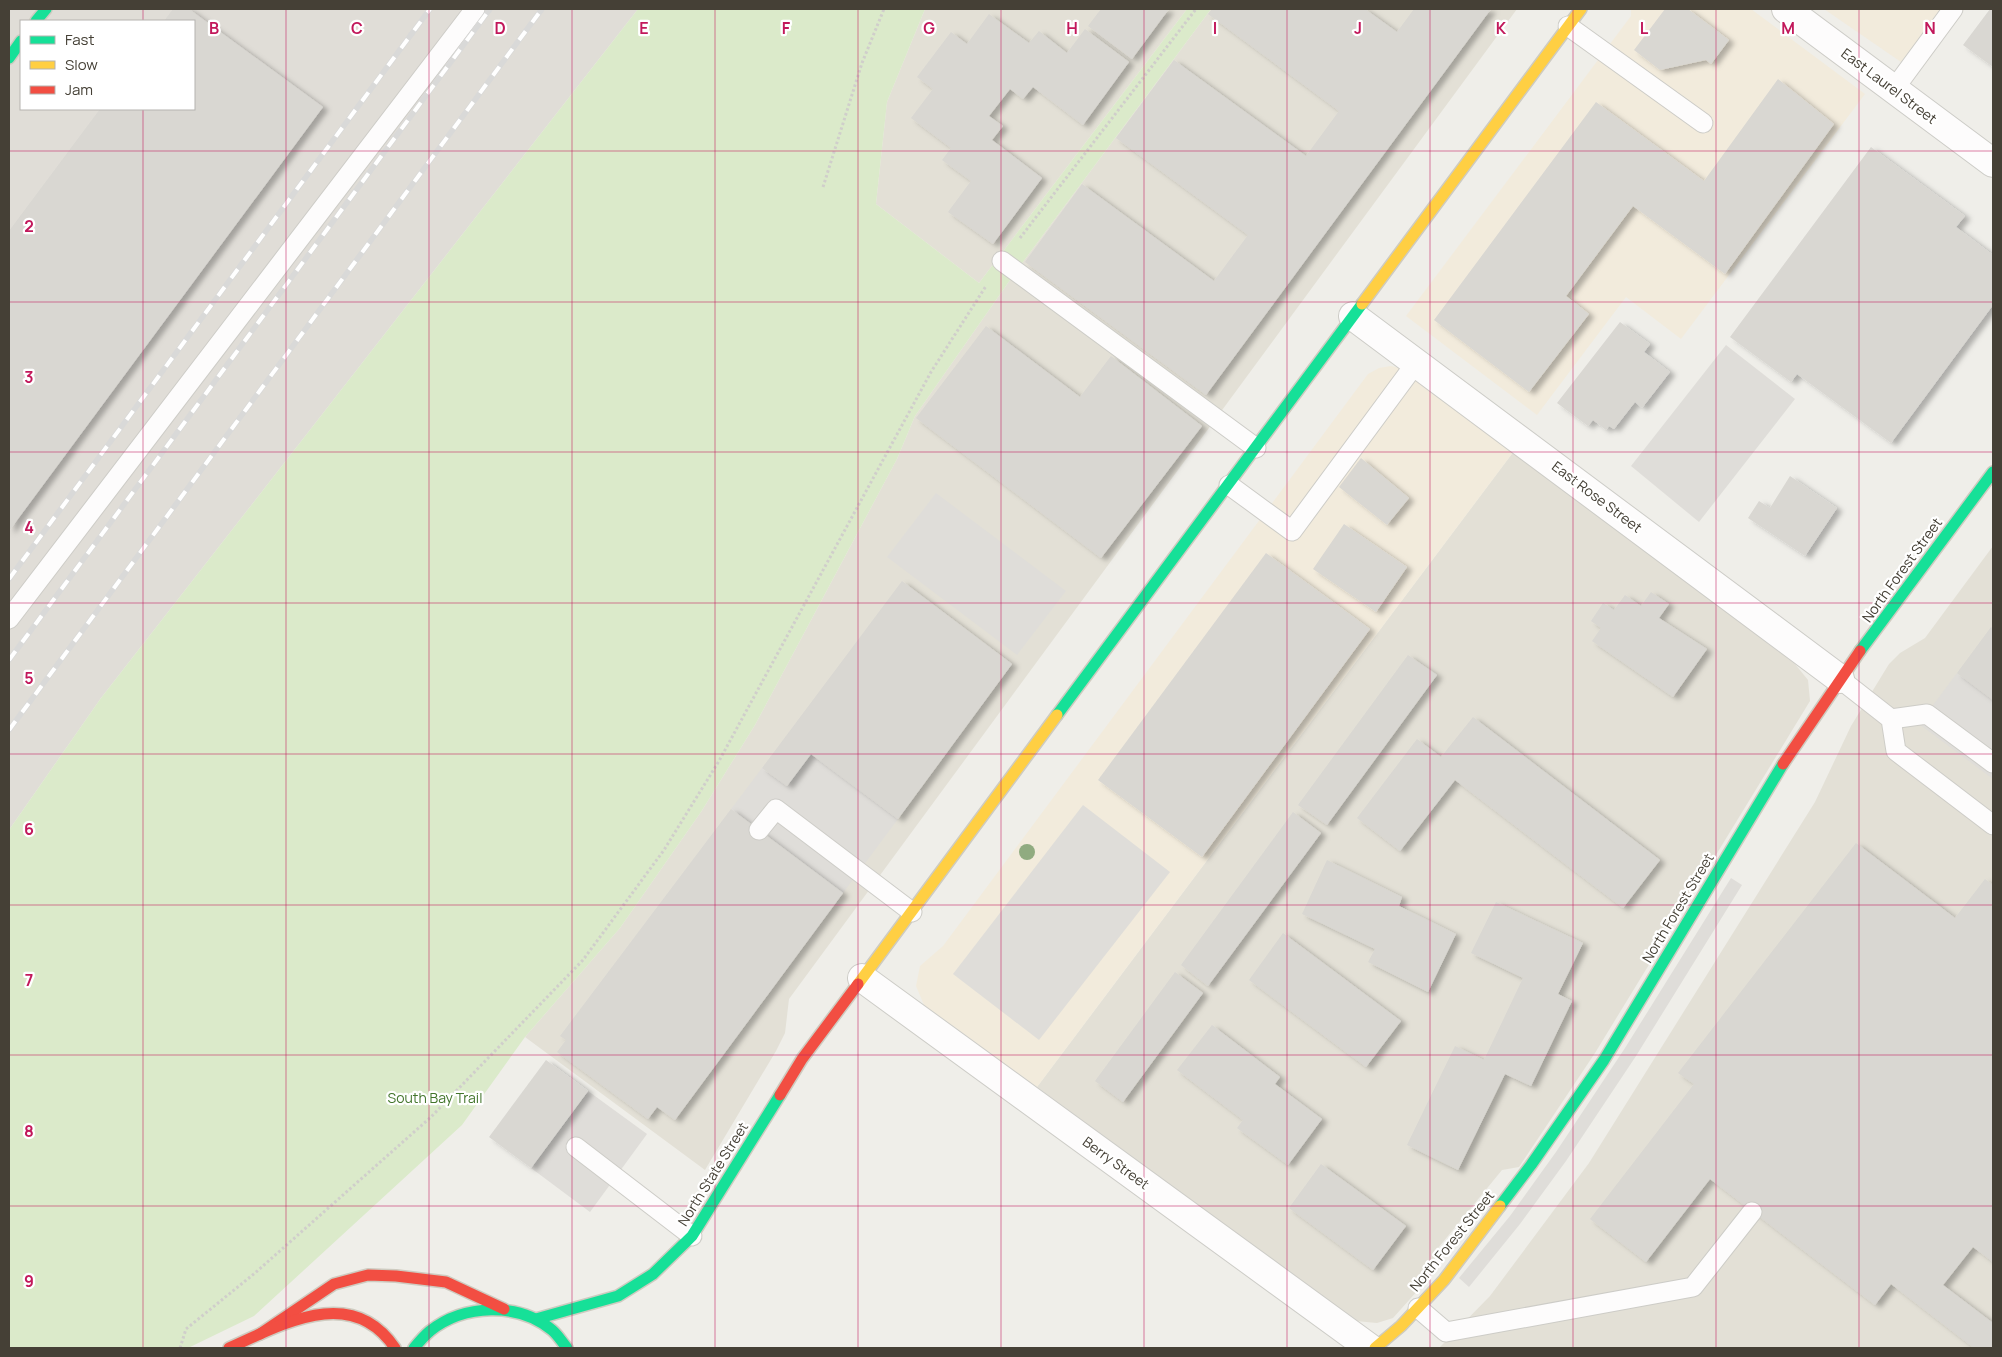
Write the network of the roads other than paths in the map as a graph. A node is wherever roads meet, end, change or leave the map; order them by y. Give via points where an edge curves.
1 (46, 9) edge
2 (475, 9) edge
3 (1581, 9) edge
4 (1786, 9) edge
5 (1953, 9) edge
6 (37, 20) edge
7 (1568, 26) junction
8 (20, 42) edge
9 (9, 58) edge
10 (1894, 89) junction
11 (1703, 123) dead end
12 (1993, 163) edge
13 (1002, 261) road end
14 (1353, 316) junction
15 (1416, 363) junction
16 (1256, 448) junction
17 (1993, 472) edge
18 (1228, 485) junction
19 (9, 619) edge
20 (1840, 679) junction
21 (1890, 719) junction
22 (1993, 763) edge
23 (1993, 825) edge
24 (759, 830) dead end
25 (912, 912) junction
26 (862, 978) junction
27 (576, 1147) dead end
28 (1752, 1212) dead end
29 (692, 1236) junction
30 (1418, 1308) junction
31 (504, 1309) junction
32 (536, 1319) junction
33 (260, 1334) junction
34 (228, 1348) edge
35 (395, 1348) edge
36 (414, 1348) edge
37 (567, 1348) edge
38 (1370, 1348) edge
39 (1375, 1348) edge

1 - 6 main road
2 - 19 lane
3 - 7 main road, North State Street
4 - 10 street, East Laurel Street
5 - 10 lane
7 - 11 lane
7 - 14 main road, North State Street
8 - 9 main road
10 - 12 street, East Laurel Street
13 - 16 lane
14 - 15 street, East Rose Street
14 - 16 main road, North State Street
15 - 18 lane via 1292,531
15 - 20 street, East Rose Street
16 - 18 main road, North State Street
17 - 20 main road, North Forest Street
18 - 25 main road, North State Street
20 - 21 lane
20 - 30 main road, North Forest Street via 1777,772 1604,1060 1531,1166 1444,1280
21 - 22 lane via 1927,714
21 - 23 lane via 1896,750
24 - 25 lane via 776,809
25 - 26 main road, North State Street
26 - 29 main road, North State Street via 802,1060
26 - 38 street, Berry Street
27 - 29 lane
28 - 30 lane via 1693,1287 1446,1332
29 - 32 main road, North State Street via 653,1274 618,1296
30 - 39 main road, North Forest Street
31 - 32 main road
31 - 33 main road via 446,1282 368,1275 334,1284
31 - 36 main road via 474,1310 445,1320 420,1339
32 - 37 main road via 562,1339
33 - 34 main road
33 - 35 main road via 324,1313 349,1314 372,1324

